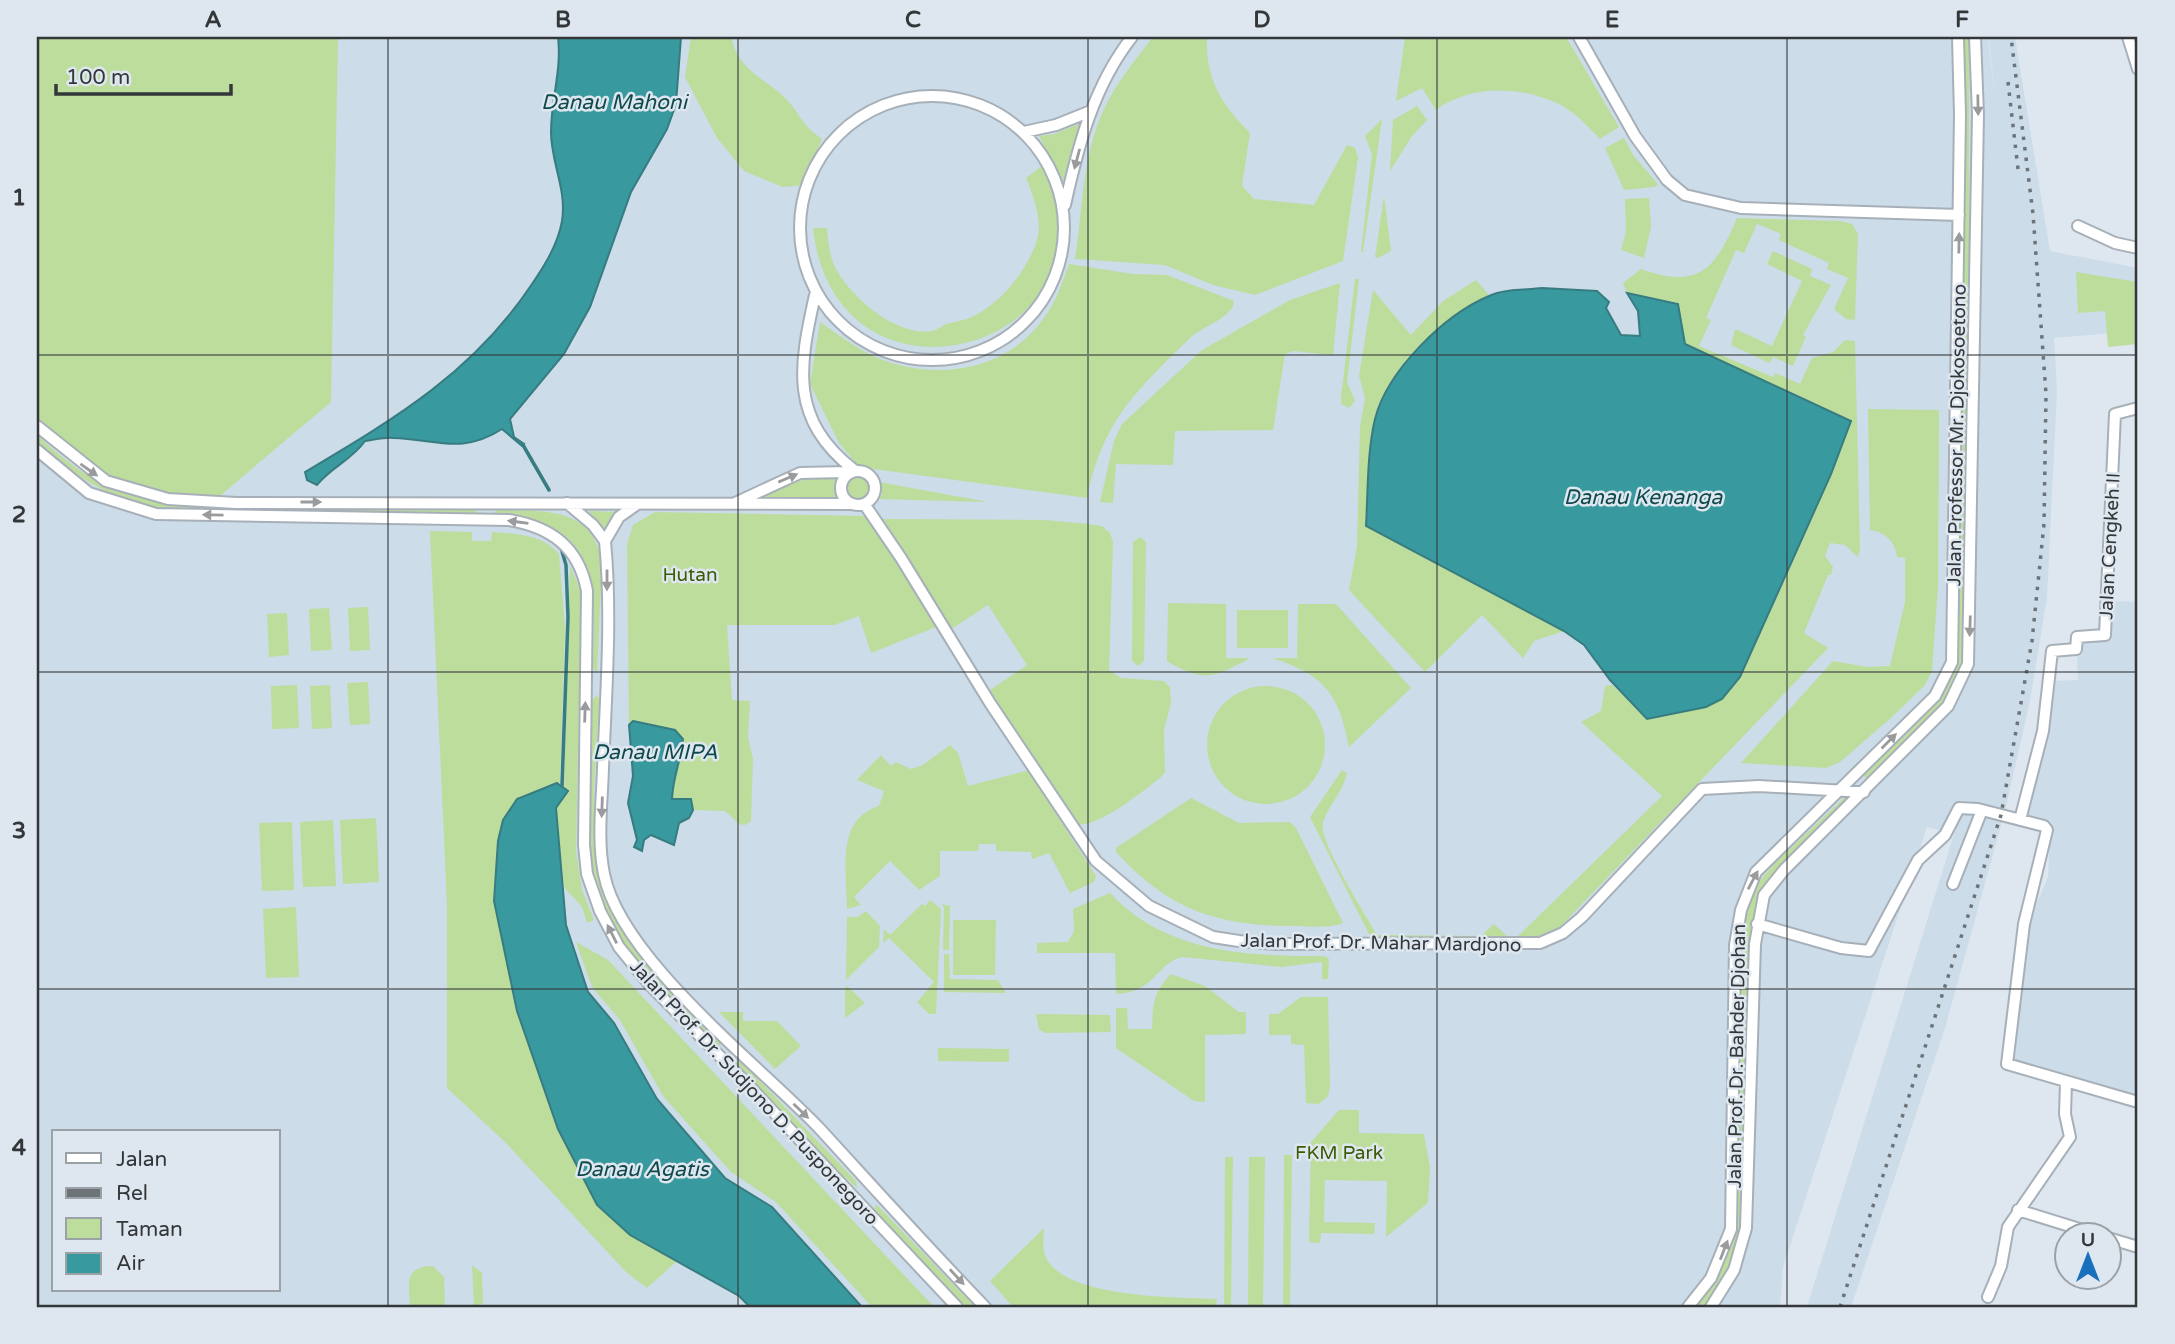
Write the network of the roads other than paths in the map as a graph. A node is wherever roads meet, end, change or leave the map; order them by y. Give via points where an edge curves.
1 (1132, 37) edge
2 (1579, 37) edge
3 (1958, 37) edge
4 (1975, 37) edge
5 (2128, 37) edge
6 (2138, 69) edge
7 (1091, 111) junction
8 (1024, 132) junction
9 (1065, 208) junction
10 (1959, 215) junction
11 (2078, 226) dead end
12 (2138, 248) edge
13 (815, 295) junction
14 (1957, 347) junction
15 (1973, 348) junction
16 (2138, 408) edge
17 (37, 426) edge
18 (37, 450) edge
19 (851, 471) junction
20 (567, 503) junction
21 (639, 504) junction
22 (733, 504) junction
23 (859, 505) junction
24 (605, 541) junction
25 (586, 682) junction
26 (606, 683) junction
27 (1841, 790) junction
28 (1864, 792) junction
29 (1982, 810) junction
30 (2020, 820) junction
31 (1953, 884) dead end
32 (1757, 924) junction
33 (736, 1046) junction
34 (722, 1058) junction
35 (2066, 1083) junction
36 (2138, 1102) edge
37 (1733, 1173) junction
38 (1749, 1173) junction
39 (873, 1189) junction
40 (858, 1202) junction
41 (2018, 1210) junction
42 (2057, 1222) edge
43 (1988, 1297) dead end
44 (957, 1307) edge
45 (985, 1307) edge
46 (1688, 1307) edge
47 (1711, 1307) edge

1 - 7 street via 1119,53
2 - 10 street via 1634,136 1667,180 1685,195 1741,208
3 - 10 street, Jalan Professor Mr. Djokosoetono
4 -> 15 street, Jalan Professor Mr. Djokosoetono via 1978,115
5 - 6 street
7 - 8 street
7 -> 9 street
8 - 9 street via 1046,161
8 - 13 street via 1002,115 951,97 901,100 856,120 825,148 802,200 801,249
9 - 13 street via 1060,262 1044,299 1016,330 980,351 940,360 898,356 844,327
14 -> 10 street, Jalan Professor Mr. Djokosoetono
11 - 12 street
13 - 19 street via 802,352 804,397 832,453
14 - 15 street
27 -> 14 street, Jalan Professor Mr. Djokosoetono via 1935,696 1952,662
15 -> 28 street, Jalan Professor Mr. Djokosoetono via 1968,664 1948,706
16 - 30 street, Jalan Cengkeh II via 2115,414 2105,635 2077,637 2076,649 2052,651 2043,731
17 -> 20 street via 106,481 168,499
25 -> 18 street, Jalan Prof. Dr. Sudjono D. Pusponegoro via 587,591 578,561 565,544 542,528 528,523 428,519 156,514 89,493
22 -> 19 street via 800,473
19 - 23 street via 842,488 846,500
19 - 23 street via 869,475 874,484 873,498
20 - 21 street
20 - 24 street
21 - 22 street
21 - 24 street via 619,517
22 - 23 street
23 - 27 street, Jalan Prof. Dr. Mahar Mardjono via 901,558 990,703 1096,861 1149,906 1213,937 1276,944 1540,943 1563,933 1582,917 1702,789
24 -> 26 street, Jalan Prof. Dr. Sudjono D. Pusponegoro
25 - 26 street
34 -> 25 street, Jalan Prof. Dr. Sudjono D. Pusponegoro via 650,985 619,947 600,911 587,874 584,845
26 -> 33 street, Jalan Prof. Dr. Sudjono D. Pusponegoro via 601,825 604,875 634,938
27 - 28 street, Jalan Prof. Dr. Mahar Mardjono
37 -> 27 street, Jalan Prof. Dr. Bahder Djohan via 1735,973 1741,910 1756,872
28 - 32 street, Jalan Professor Mr. Djokosoetono via 1775,881 1764,895
29 - 30 street
29 - 31 street
29 - 32 street via 1958,809 1945,835 1918,860 1869,951 1841,948
30 - 35 street via 2047,830 2024,924 2007,1064
32 - 38 street, Jalan Professor Mr. Djokosoetono
33 - 34 street
33 -> 39 street, Jalan Prof. Dr. Sudjono D. Pusponegoro
34 - 40 street, Jalan Prof. Dr. Sudjono D. Pusponegoro
35 - 36 street
35 - 41 street via 2070,1136
37 - 38 street
46 -> 37 street, Jalan Prof. Dr. Bahder Djohan via 1711,1278 1725,1248 1731,1229
38 - 47 street, Jalan Professor Mr. Djokosoetono via 1740,1256
39 - 40 street
39 -> 45 street, Jalan Prof. Dr. Sudjono D. Pusponegoro
40 - 44 street, Jalan Prof. Dr. Sudjono D. Pusponegoro
41 - 42 street
41 - 43 street via 2008,1227 2001,1266

